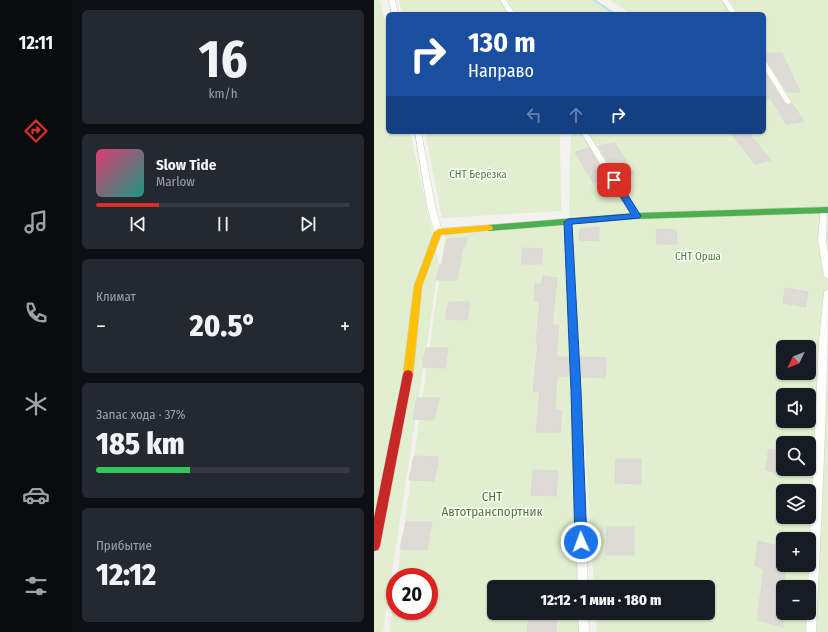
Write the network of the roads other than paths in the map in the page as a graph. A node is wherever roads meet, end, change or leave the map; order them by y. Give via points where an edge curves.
1 (392, 0) edge
2 (503, 0) edge
3 (725, 0) edge
4 (395, 12) edge
5 (511, 12) edge
6 (733, 12) edge
7 (766, 66) edge
8 (788, 102) dead end
9 (418, 134) edge
10 (585, 134) edge
11 (825, 210) edge
12 (636, 216) junction
13 (568, 222) junction
14 (438, 232) junction
15 (828, 276) edge
16 (828, 292) edge
17 (374, 546) edge
18 (582, 580) edge
19 (583, 620) edge
20 (584, 632) edge
21 (811, 632) edge

1 - 4 lane
2 - 5 lane
3 - 6 lane
7 - 8 lane
9 - 14 lane
10 - 12 lane
11 - 12 street
11 - 15 lane via 822,240
12 - 13 street
13 - 14 street
13 - 18 lane
14 - 17 street via 418,286 408,373
16 - 21 lane via 823,341
19 - 20 lane

